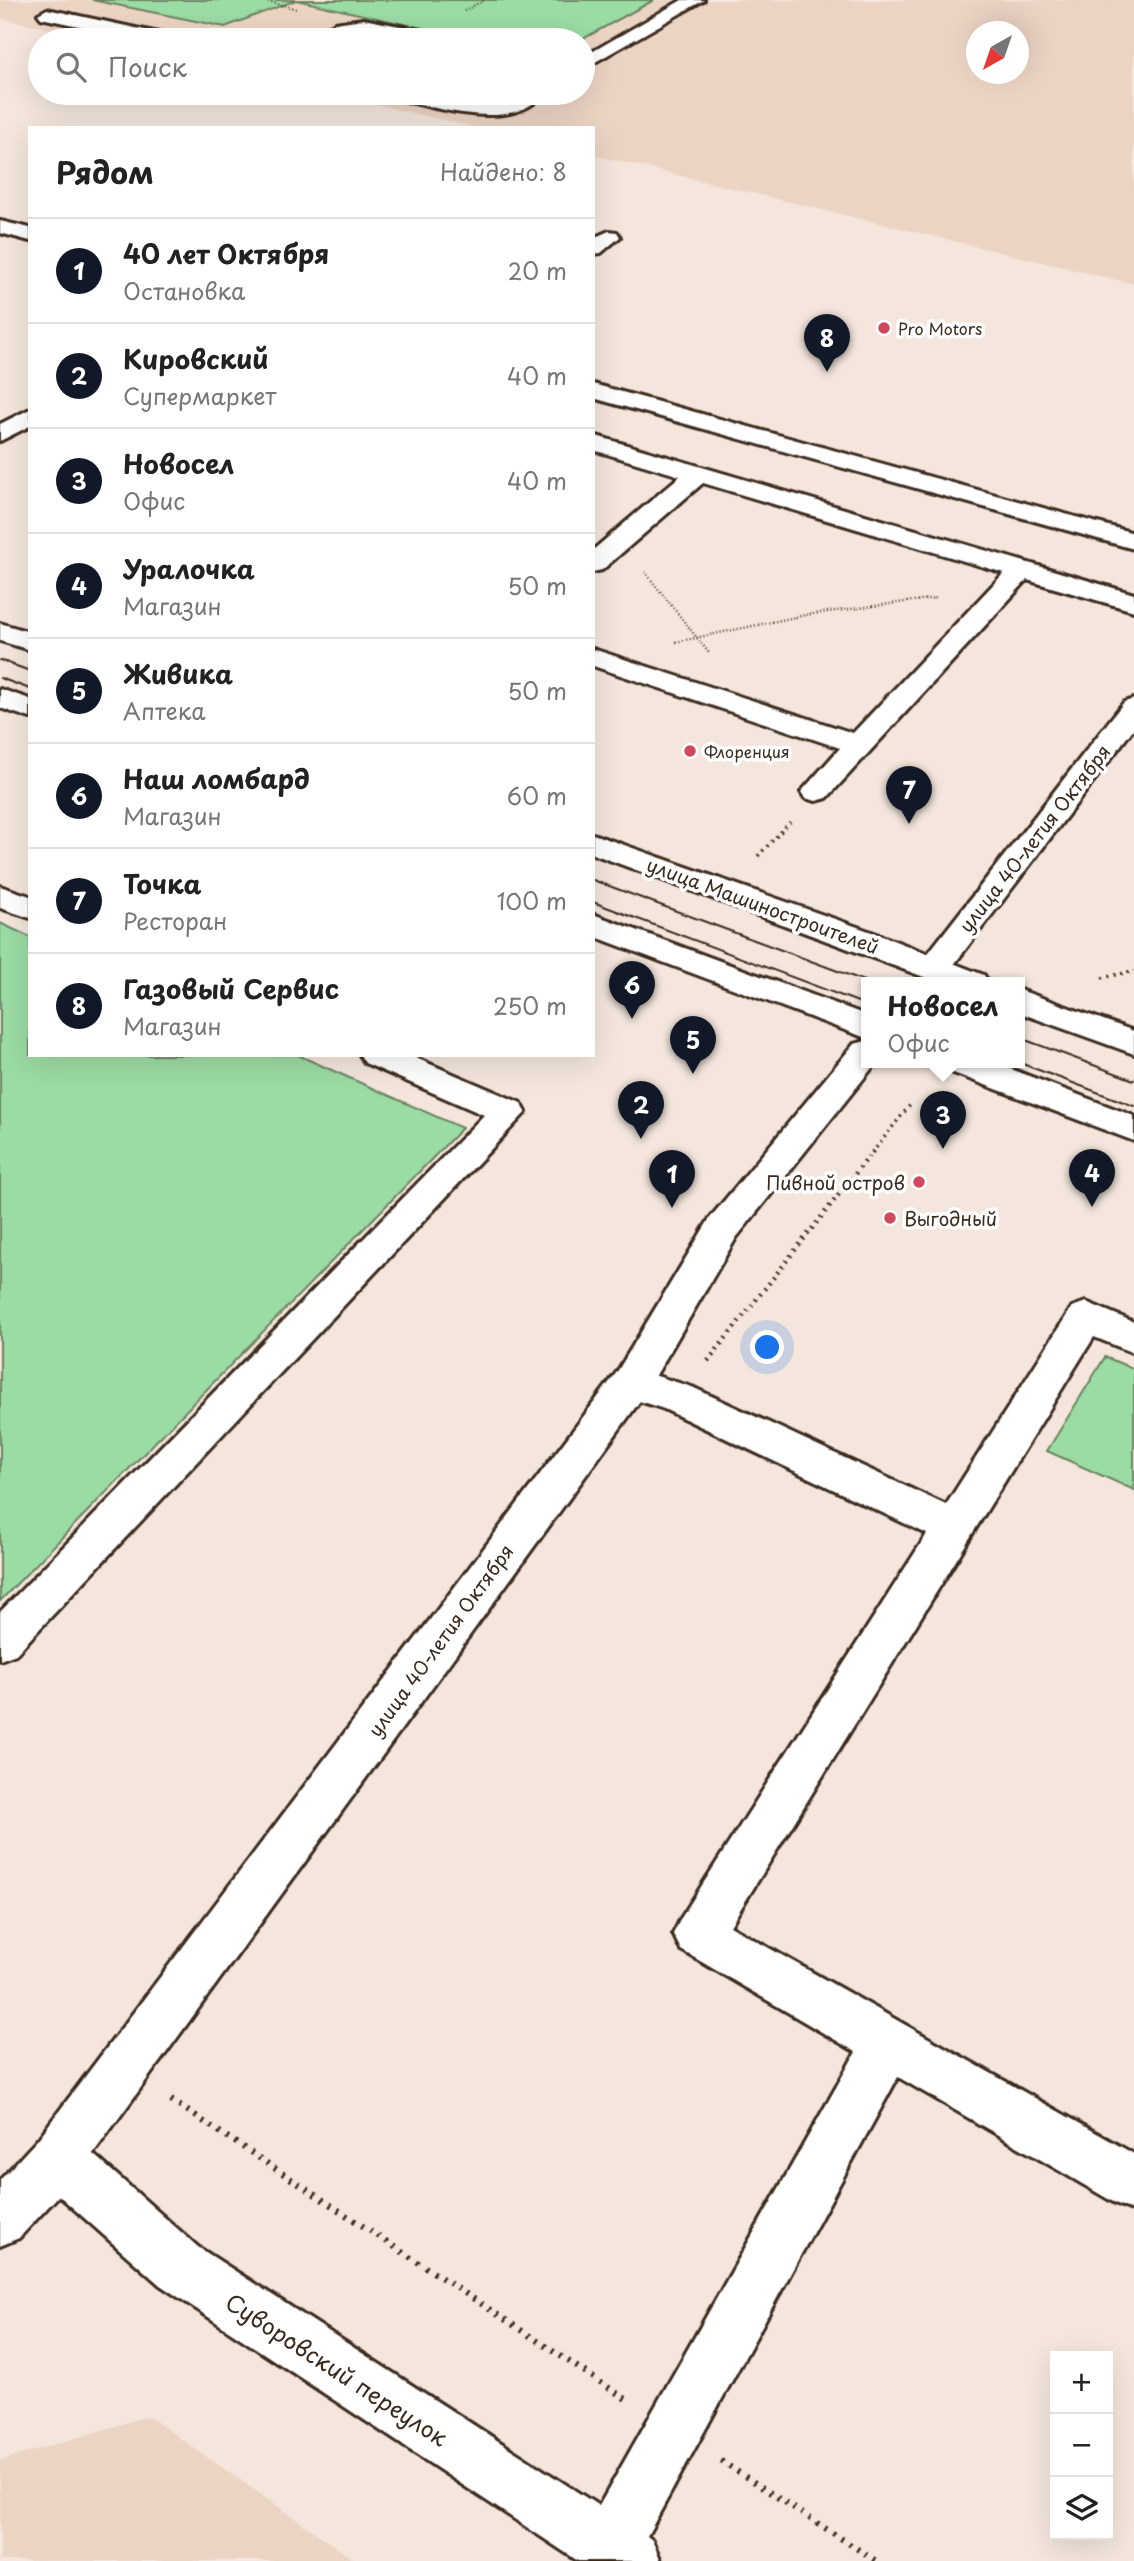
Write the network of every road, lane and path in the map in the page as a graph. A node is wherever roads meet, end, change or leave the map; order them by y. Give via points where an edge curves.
1 (695, 0) edge
2 (47, 14) dead end
3 (112, 28) edge
4 (339, 28) edge
5 (384, 28) edge
6 (595, 57) edge
7 (452, 105) edge
8 (514, 105) edge
9 (0, 227) edge
10 (28, 234) edge
11 (595, 392) edge
12 (28, 417) edge
13 (0, 434) edge
14 (595, 443) edge
15 (699, 473) junction
16 (621, 540) junction
17 (1134, 541) edge
18 (595, 562) edge
19 (1023, 569) junction
20 (1001, 593) junction
21 (1134, 603) edge
22 (0, 631) edge
23 (696, 637) junction
24 (28, 641) edge
25 (597, 658) edge
26 (0, 698) edge
27 (28, 708) edge
28 (1134, 708) edge
29 (752, 709) junction
30 (859, 745) junction
31 (816, 792) dead end
32 (595, 844) edge
33 (0, 896) edge
34 (28, 907) edge
35 (595, 924) edge
36 (1134, 971) edge
37 (928, 976) edge
38 (1102, 978) dead end
39 (1025, 1003) edge
40 (861, 1025) edge
41 (1134, 1043) edge
42 (382, 1057) edge
43 (861, 1058) edge
44 (973, 1068) edge
45 (1134, 1129) edge
46 (1134, 1338) edge
47 (631, 1383) junction
48 (954, 1528) junction
49 (0, 1640) edge
50 (889, 2043) junction
51 (161, 2094) dead end
52 (57, 2158) junction
53 (1134, 2184) edge
54 (0, 2219) edge
55 (672, 2429) junction
56 (620, 2553) edge
57 (876, 2561) edge

1 - 6 main road
2 - 3 main road
4 - 5 main road via 363,24
7 - 8 main road
9 - 10 main road
11 - 17 main road
12 - 13 main road
14 - 15 main road
15 - 16 main road
15 - 19 main road
16 - 18 main road
16 - 23 path
19 - 20 main road
19 - 21 main road
20 - 23 path via 874,603
20 - 30 main road
22 - 24 main road
23 - 25 path
23 - 29 path
25 - 29 main road
26 - 27 main road
28 - 37 main road, улица 40-летия Октября
29 - 30 main road
30 - 31 main road
32 - 37 main road, улица Машиностроителей
33 - 34 main road
35 - 40 main road
36 - 38 path
39 - 41 main road
42 - 49 main road via 508,1112
43 - 47 main road, улица 40-летия Октября via 723,1227
44 - 45 main road
46 - 48 main road via 1086,1317
47 - 48 main road via 678,1398
47 - 52 main road, улица 40-летия Октября
48 - 50 main road via 698,1934
50 - 53 main road
50 - 55 main road
51 - 55 path
52 - 54 main road, улица 40-летия Октября
52 - 56 main road, Суворовский переулок via 179,2266
55 - 56 main road
55 - 57 path

